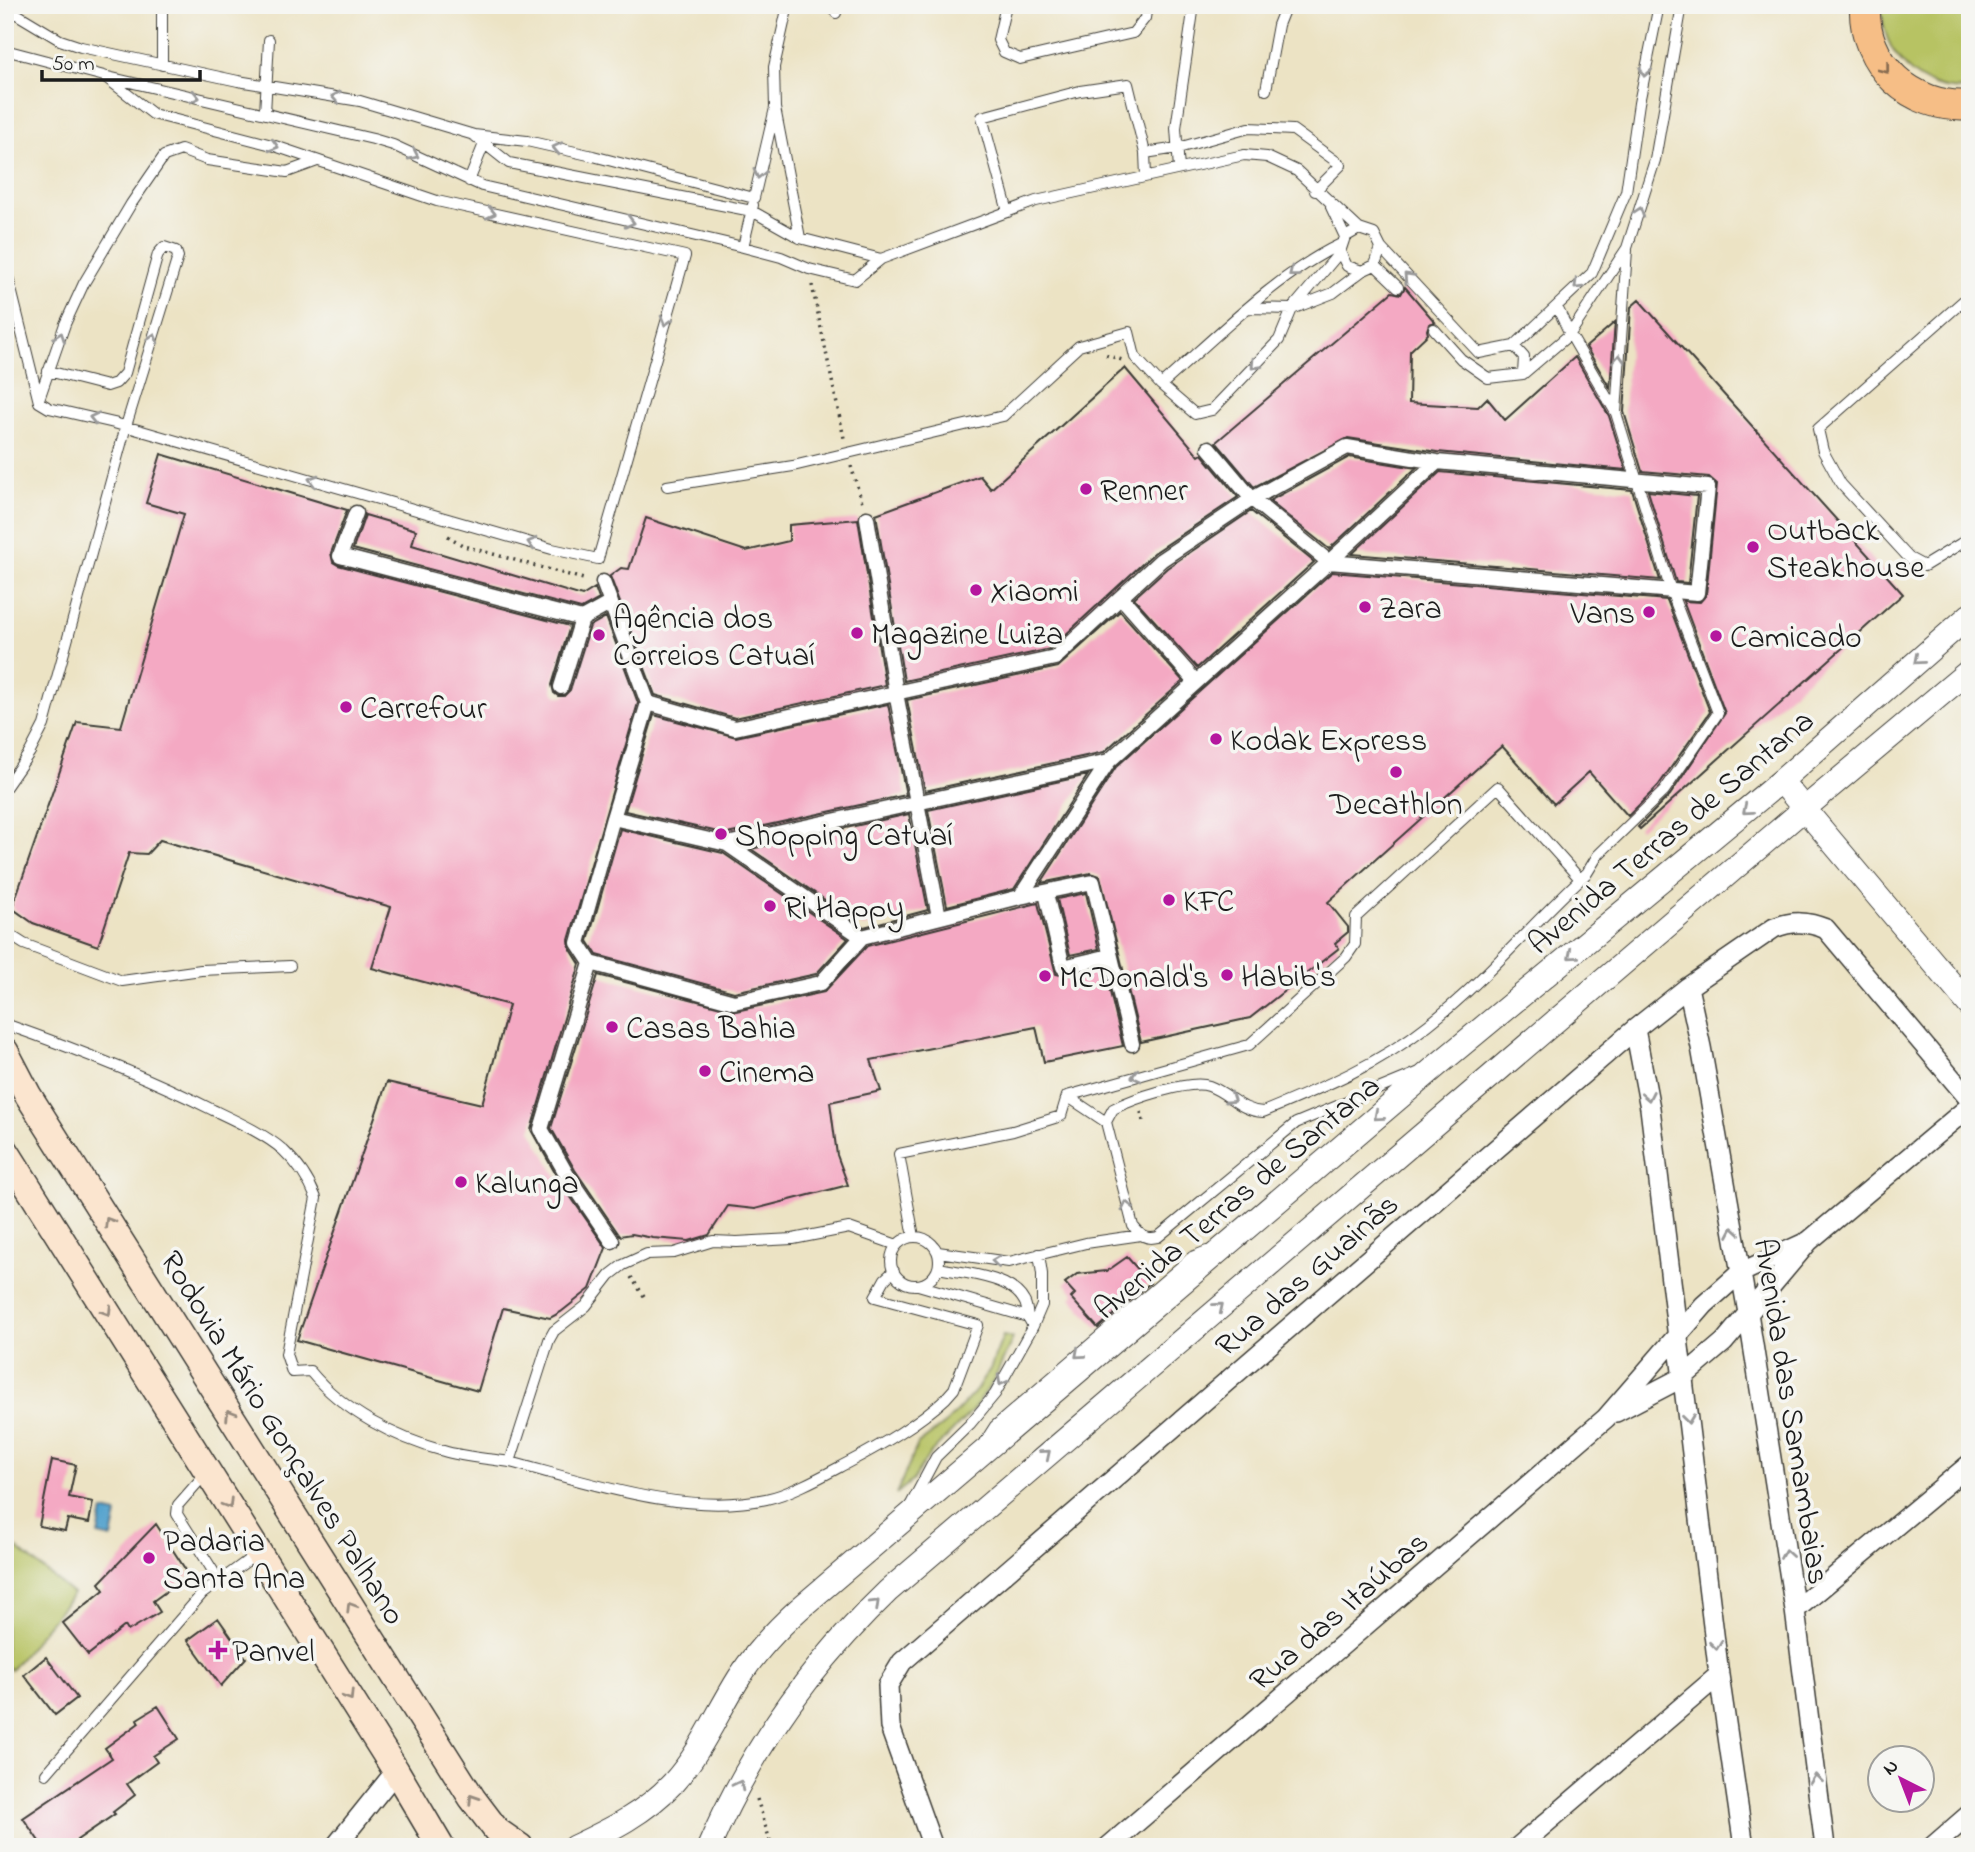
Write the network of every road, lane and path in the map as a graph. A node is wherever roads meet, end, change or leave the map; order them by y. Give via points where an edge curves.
1 (788, 5) edge
2 (1006, 5) edge
3 (1147, 5) edge
4 (1194, 5) edge
5 (1286, 5) edge
6 (1659, 5) edge
7 (1682, 5) edge
8 (5, 7) edge
9 (162, 8) dead end
10 (1864, 8) edge
11 (269, 40) dead end
12 (5, 50) edge
13 (162, 65) junction
14 (104, 76) junction
15 (266, 86) junction
16 (1266, 90) dead end
17 (775, 108) junction
18 (1966, 108) edge
19 (265, 113) junction
20 (485, 140) junction
21 (1178, 148) junction
22 (1146, 153) junction
23 (317, 160) junction
24 (1179, 169) junction
25 (1146, 176) junction
26 (468, 181) junction
27 (1315, 191) junction
28 (754, 198) junction
29 (1329, 204) junction
30 (752, 211) junction
31 (1008, 212) junction
32 (1359, 229) junction
33 (800, 238) junction
34 (1342, 244) junction
35 (743, 247) junction
36 (1381, 248) junction
37 (1627, 248) junction
38 (881, 260) junction
39 (5, 265) edge
40 (1375, 265) junction
41 (809, 269) junction
42 (1363, 271) junction
43 (1398, 287) dead end
44 (1970, 295) edge
45 (1557, 306) junction
46 (1249, 308) junction
47 (1292, 309) junction
48 (1434, 329) dead end
49 (1570, 334) junction
50 (1514, 346) junction
51 (48, 371) junction
52 (1523, 374) junction
53 (1161, 385) junction
54 (38, 402) junction
55 (1616, 414) junction
56 (126, 426) junction
57 (1209, 448) dead end
58 (847, 452) junction
59 (1437, 463) junction
60 (1637, 480) junction
61 (667, 486) dead end
62 (1252, 499) junction
63 (356, 513) dead end
64 (867, 518) joint
65 (1970, 538) edge
66 (1329, 562) junction
67 (603, 582) dead end
68 (1671, 591) junction
69 (1121, 597) junction
70 (611, 603) junction
71 (1970, 615) edge
72 (582, 619) junction
73 (1970, 670) edge
74 (1196, 682) junction
75 (561, 687) dead end
76 (896, 693) junction
77 (648, 703) junction
78 (1109, 761) junction
79 (1781, 781) junction
80 (5, 788) edge
81 (917, 803) junction
82 (1804, 809) junction
83 (613, 818) junction
84 (727, 844) junction
85 (1580, 879) junction
86 (1046, 893) junction
87 (1020, 897) junction
88 (939, 917) junction
89 (5, 932) edge
90 (862, 936) junction
91 (1110, 956) junction
92 (591, 963) junction
93 (290, 966) dead end
94 (1688, 988) junction
95 (1970, 1006) edge
96 (5, 1024) edge
97 (1635, 1029) junction
98 (1132, 1044) dead end
99 (5, 1051) edge
100 (1440, 1063) junction
101 (1067, 1096) junction
102 (1970, 1100) edge
103 (1970, 1106) edge
104 (1106, 1122) junction
105 (5, 1150) edge
106 (1141, 1235) junction
107 (914, 1237) junction
108 (612, 1241) dead end
109 (1809, 1241) junction
110 (897, 1245) junction
111 (938, 1251) junction
112 (1039, 1254) junction
113 (938, 1268) junction
114 (894, 1271) junction
115 (1740, 1273) junction
116 (917, 1285) junction
117 (1748, 1313) junction
118 (1031, 1321) junction
119 (1678, 1334) junction
120 (1682, 1377) junction
121 (1606, 1418) junction
122 (510, 1462) junction
123 (1970, 1464) edge
124 (207, 1472) junction
125 (904, 1520) junction
126 (258, 1552) junction
127 (220, 1582) junction
128 (1795, 1610) junction
129 (1719, 1675) junction
130 (747, 1770) junction
131 (396, 1771) junction
132 (46, 1774) dead end
133 (1970, 1814) edge
134 (335, 1847) edge
135 (441, 1847) edge
136 (520, 1847) edge
137 (574, 1847) edge
138 (709, 1847) edge
139 (772, 1847) edge
140 (933, 1847) edge
141 (1108, 1847) edge
142 (1518, 1847) edge
143 (1744, 1847) edge
144 (1825, 1847) edge
145 (1932, 1847) edge

1 - 17 lane via 774,67
2 - 3 lane via 998,40 1004,52 1020,59 1133,33 1145,18
4 - 21 lane via 1176,128
5 - 16 lane
6 -> 45 lane via 1626,192 1592,273
37 -> 7 lane via 1656,160
8 - 13 lane via 60,40
9 - 13 lane
10 -> 18 main road via 1871,42 1888,74 1928,101
11 - 15 lane
12 - 14 lane
13 - 15 lane
14 -> 19 lane
14 -> 23 lane via 153,114
15 - 19 lane
20 -> 15 lane via 360,101
17 -> 28 lane
17 - 33 lane
19 -> 26 lane via 393,145
20 - 26 lane
28 -> 20 lane via 527,141
20 - 30 lane via 509,163
21 - 22 lane
21 - 24 lane
21 - 27 lane via 1250,128 1293,130 1341,165
22 - 25 lane
22 - 31 lane via 1128,84 1080,91 982,117
51 -> 23 lane via 84,283 164,156 181,150 207,160 287,172
23 -> 56 lane via 437,201 685,256 598,558 552,549
24 - 25 lane
24 - 27 lane via 1244,155 1267,157 1297,172
25 - 31 lane via 1036,201
26 -> 35 lane
27 - 29 lane
28 - 30 lane
29 - 32 lane
29 - 34 lane
30 - 33 lane
30 - 35 lane
31 - 38 lane
32 - 34 lane
32 - 36 lane via 1374,234
33 - 38 lane
34 - 42 lane via 1347,266
34 -> 46 lane via 1314,256
34 - 47 lane
35 - 41 lane
36 - 40 lane
50 -> 36 lane via 1479,353
37 - 49 lane
55 -> 37 lane
38 - 41 lane via 855,280
39 - 54 lane
40 - 42 lane
40 - 43 lane
41 - 58 path
42 - 47 lane via 1333,293
44 - 65 lane via 1818,429 1823,451 1841,484 1909,558 1924,566
45 - 49 lane
45 - 50 lane
46 - 47 lane
46 - 53 lane
47 -> 53 lane via 1279,340 1212,410 1195,414
48 - 52 lane via 1461,359 1488,378
49 - 52 lane
49 - 55 lane
50 - 52 lane via 1524,358
51 - 54 lane
56 -> 51 lane via 178,257 176,251 164,247 158,254 125,373 116,383 107,386
53 - 58 lane via 1135,357 1129,332 1079,346 1003,416
56 -> 54 lane
55 - 60 lane
56 - 80 lane via 44,725
57 - 62 street
58 - 61 lane via 793,466
58 - 64 path
59 - 60 street
59 - 62 street via 1346,447
59 - 66 street
60 - 68 lane
60 - 68 street via 1708,487 1697,593
62 - 66 street
62 - 69 street via 1161,560
63 - 72 street via 340,556
64 - 76 street
66 - 68 street
66 - 74 street
67 - 70 street
68 - 85 lane via 1718,713 1664,791 1598,855
69 - 74 street
69 - 76 street via 1055,658
70 - 72 street
70 - 77 street
71 -> 79 street, Avenida Terras de Santana
72 - 75 street
73 - 82 street
74 - 78 street
76 - 77 street via 735,728
76 - 81 street
77 - 83 street
78 - 81 street
78 - 87 street
79 - 82 street
79 -> 100 street, Avenida Terras de Santana
81 - 84 street
81 - 88 street
82 - 95 street
130 -> 82 street via 797,1693 888,1591
83 - 84 street
83 - 92 street via 578,943
84 - 90 street
85 -> 101 lane via 1499,787 1356,917 1355,944 1346,957 1249,1045
104 -> 85 lane via 1118,1106 1190,1084 1207,1085 1252,1112 1263,1112 1345,1078 1428,1026
86 - 87 street
86 - 91 street via 1093,882
86 - 91 street via 1063,967
87 - 88 street
88 - 90 street
89 - 93 lane via 24,944 122,981 201,970
90 - 92 street via 821,983 734,1002
91 - 98 street
92 - 108 street via 541,1129
94 - 97 street, Rua das Guainãs
94 - 102 street, Rua das Guainãs via 1774,928 1801,922 1826,929
115 -> 94 street, Avenida das Samambaias
96 - 122 lane via 182,1094 282,1149 316,1198 286,1354 292,1372 310,1371 359,1414 416,1442
97 -> 119 street via 1650,1108
97 - 140 street, Rua das Guainãs via 902,1662 888,1685 890,1727
136 -> 99 main road, Rodovia Mário Gonçalves Palhano via 497,1830 472,1798
100 - 106 lane via 1296,1123 1158,1237
100 -> 125 street, Avenida Terras de Santana
101 - 104 lane
101 - 107 lane via 1060,1116 1013,1131 899,1154
103 - 109 street, Rua das Itaúbas
106 -> 104 lane via 1130,1218
105 -> 124 main road
106 - 112 lane
107 - 110 lane
107 - 111 lane via 930,1242
109 - 115 street, Rua das Itaúbas
109 - 117 street, Rua das Itaúbas
110 - 114 lane via 891,1257
110 - 122 lane via 849,1228 793,1238 713,1241 635,1258 610,1275 586,1306 554,1331
112 -> 111 lane via 1001,1263
111 - 113 lane
112 - 118 lane via 1042,1305
113 - 116 lane via 930,1279
113 - 118 lane via 994,1279 1013,1289 1025,1301
114 - 116 lane via 903,1282
114 - 122 lane via 875,1297 978,1325 954,1389 946,1398 880,1446 822,1475 768,1499 714,1505 664,1500
115 - 117 street, Avenida das Samambaias
115 - 119 street, Rua das Itaúbas
116 - 118 lane
117 - 120 street, Rua das Itaúbas via 1724,1342
128 -> 117 street, Avenida das Samambaias
118 -> 125 lane via 995,1394 930,1465
119 - 120 street
119 - 121 street, Rua das Itaúbas
120 - 121 street, Rua das Itaúbas
120 -> 129 street
121 - 141 street, Rua das Itaúbas
123 - 128 street
124 -> 126 main road
124 - 127 lane via 178,1505 177,1514
125 - 137 street, Avenida Terras de Santana via 775,1632 739,1677 673,1783 635,1815
126 - 127 lane
126 -> 131 main road
127 - 132 lane via 202,1594
144 -> 128 street, Avenida das Samambaias
129 - 142 street
129 - 143 street
138 -> 130 street
130 - 139 path
131 - 134 street
131 - 135 main road
133 - 145 street

